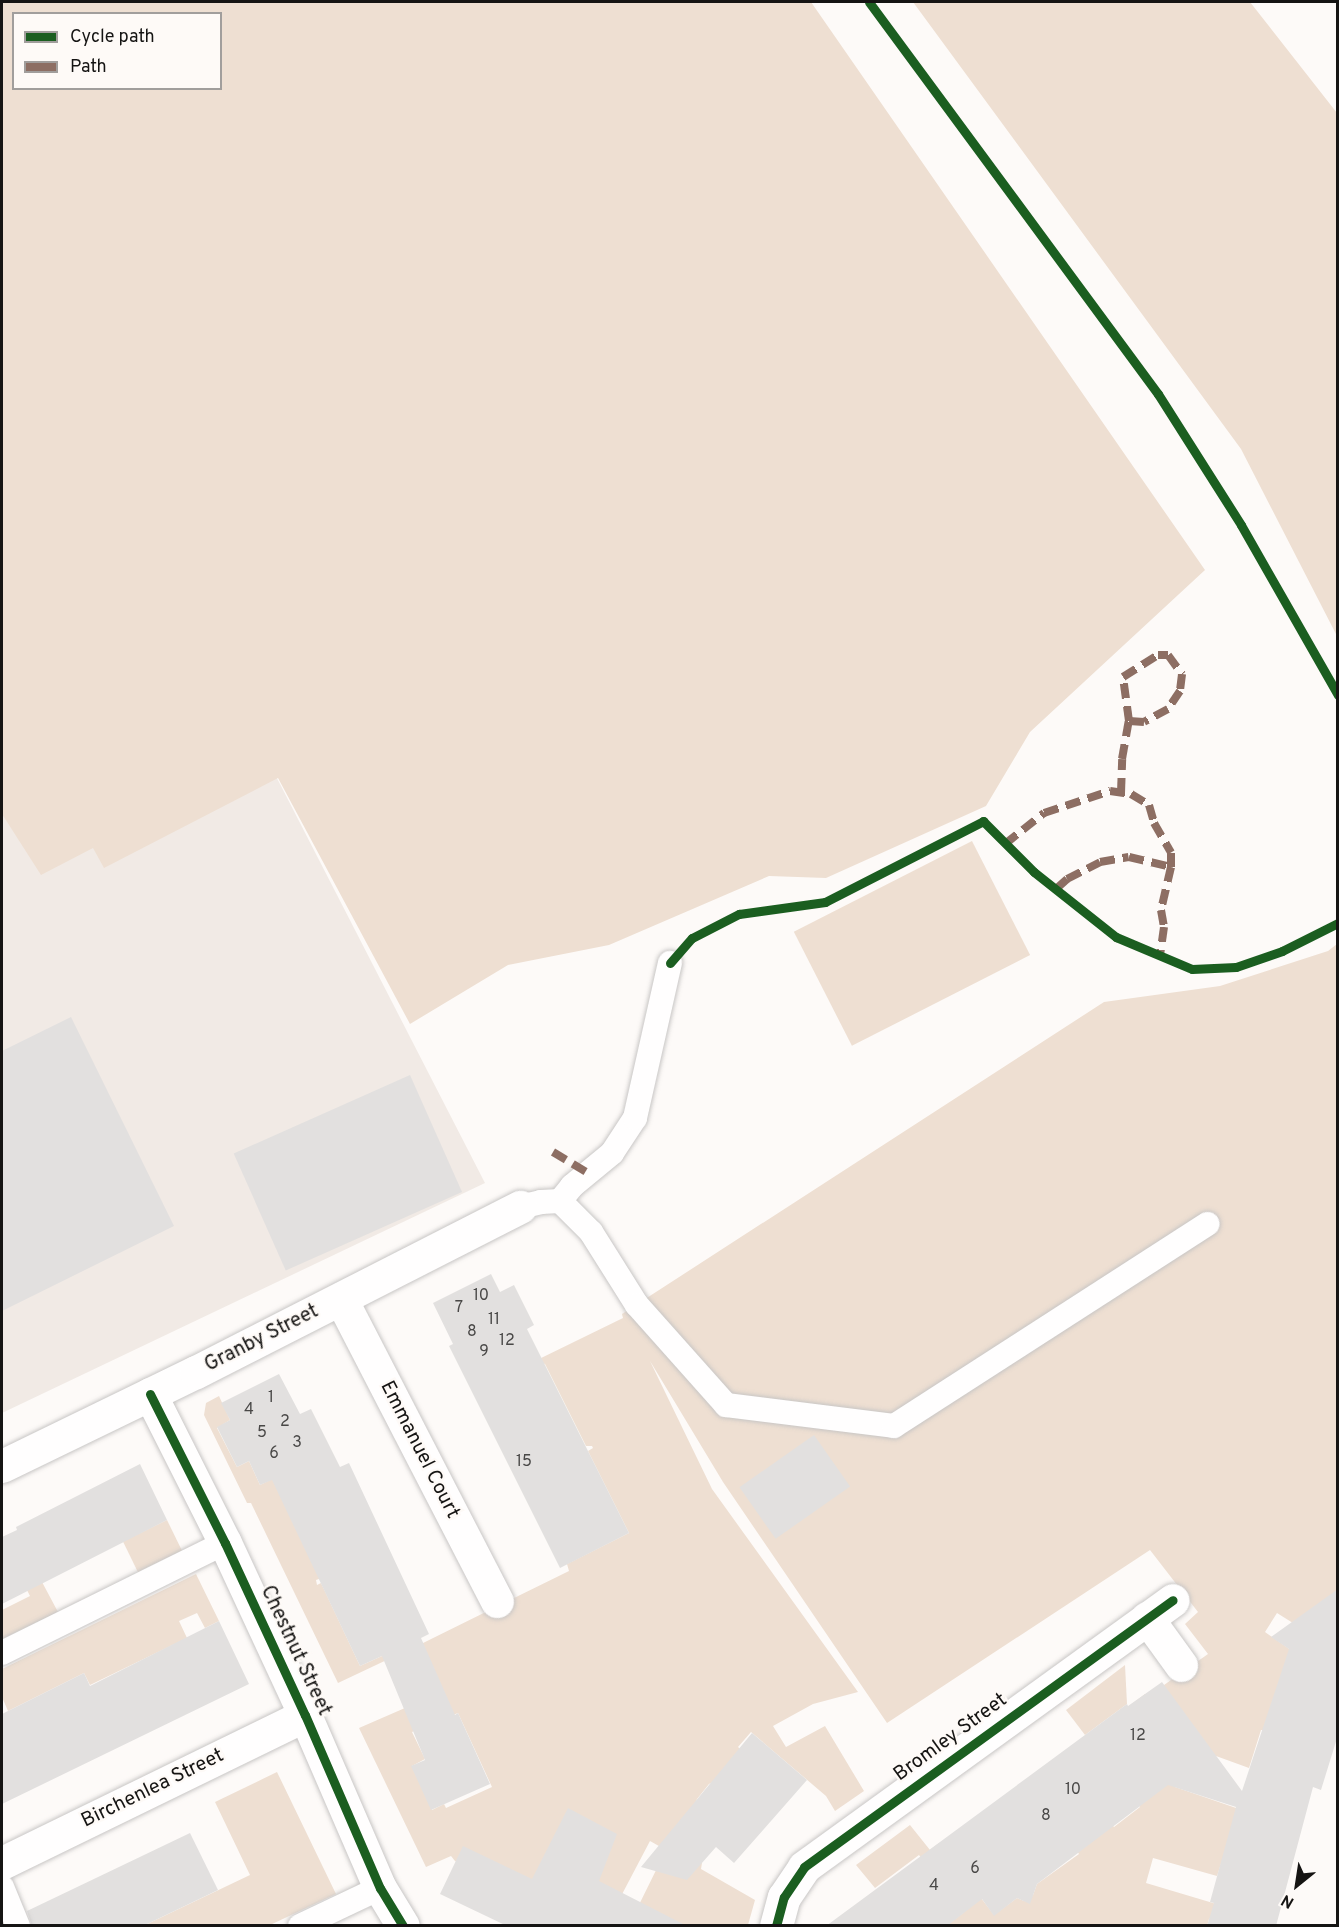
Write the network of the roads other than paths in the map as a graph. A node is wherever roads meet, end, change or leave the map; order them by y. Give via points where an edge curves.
1 (670, 963) dead end
2 (561, 1201) junction
3 (520, 1207) joint
4 (1208, 1224) dead end
5 (341, 1299) junction
6 (150, 1394) junction
7 (2, 1466) edge
8 (225, 1543) junction
9 (497, 1601) dead end
10 (2, 1653) edge
11 (1181, 1665) dead end
12 (305, 1715) junction
13 (2, 1863) edge
14 (2, 1887) edge
15 (380, 1888) junction
16 (18, 1926) edge
17 (300, 1926) edge
18 (403, 1926) edge
19 (776, 1926) edge

1 - 2 lane via 635,1118 612,1153 572,1186
2 - 3 lane
2 - 4 lane via 591,1232 637,1305 726,1405 894,1426
3 - 5 street, Granby Street
5 - 6 street, Granby Street
5 - 9 street, Emmanuel Court
6 - 7 street, Granby Street
6 - 8 street, Chestnut Street
8 - 10 lane
8 - 12 street, Chestnut Street
11 - 19 street, Bromley Street via 1160,1609 804,1867 784,1897
12 - 13 street, Birchenlea Street
12 - 15 street, Chestnut Street
14 - 16 lane
15 - 17 lane
15 - 18 street, Chestnut Street

